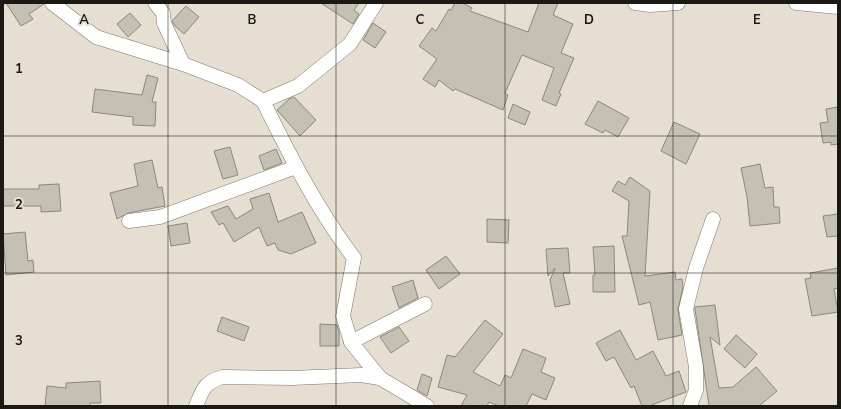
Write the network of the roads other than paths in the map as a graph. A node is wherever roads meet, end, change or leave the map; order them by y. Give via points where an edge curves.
1 (52, 3) edge
2 (155, 3) edge
3 (376, 3) edge
4 (635, 3) edge
5 (678, 3) edge
6 (796, 3) edge
7 (838, 7) edge
8 (184, 64) junction
9 (263, 101) junction
10 (296, 167) junction
11 (713, 219) dead end
12 (129, 221) dead end
13 (425, 304) dead end
14 (351, 342) junction
15 (380, 378) junction
16 (196, 406) edge
17 (428, 406) edge
18 (690, 406) edge

1 - 8 street via 96,37
2 - 8 street via 162,13 164,23
3 - 9 street via 350,44 298,86
4 - 5 street
6 - 7 street
8 - 9 street via 238,85
9 - 10 street
10 - 12 street via 160,217
10 - 14 street via 333,230 354,258 343,316
11 - 18 street via 696,268 686,309 696,367 696,390
13 - 14 street
14 - 15 street
15 - 16 street via 361,375 292,378 222,377 212,380 203,388
15 - 17 street

